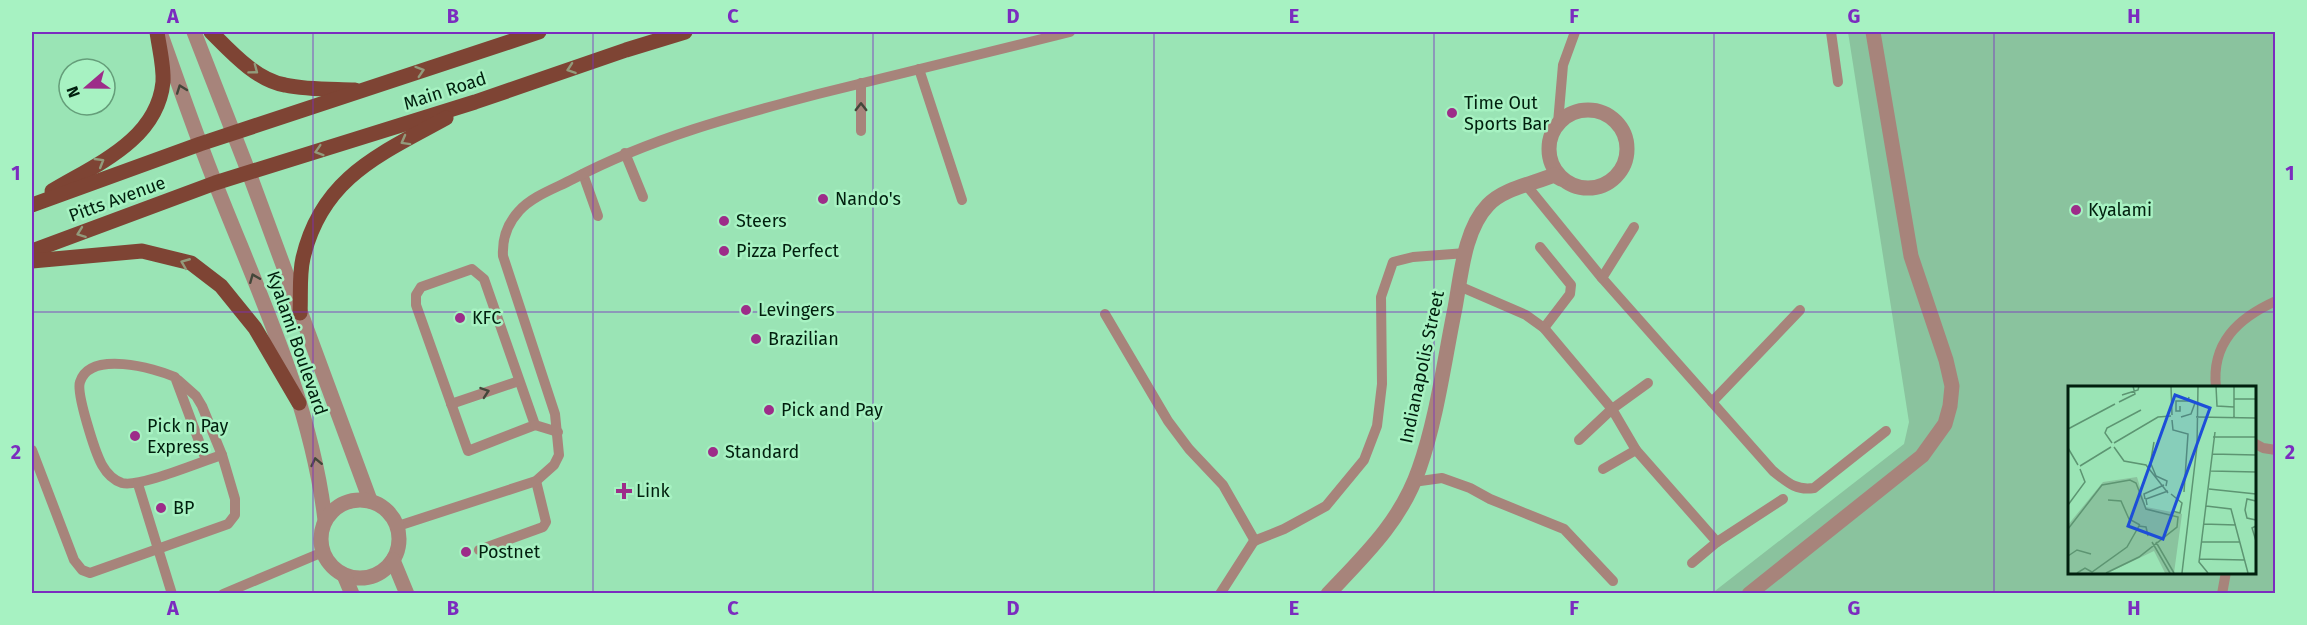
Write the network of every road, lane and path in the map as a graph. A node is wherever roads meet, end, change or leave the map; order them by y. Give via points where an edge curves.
1 (158, 32) edge
2 (194, 32) edge
3 (211, 32) edge
4 (539, 32) edge
5 (685, 32) edge
6 (1070, 32) edge
7 (1575, 32) edge
8 (1830, 32) edge
9 (1873, 32) edge
10 (919, 69) junction
11 (1838, 82) dead end
12 (861, 83) junction
13 (364, 90) junction
14 (475, 102) junction
15 (1558, 123) junction
16 (861, 131) dead end
17 (232, 134) junction
18 (201, 144) junction
19 (625, 153) junction
20 (249, 172) junction
21 (583, 174) junction
22 (1561, 179) junction
23 (215, 183) junction
24 (1527, 186) junction
25 (643, 198) dead end
26 (962, 200) dead end
27 (32, 204) edge
28 (598, 216) dead end
29 (1634, 227) dead end
30 (1540, 247) dead end
31 (32, 251) edge
32 (1466, 253) junction
33 (32, 261) edge
34 (1602, 278) junction
35 (1460, 286) junction
36 (2276, 301) edge
37 (1800, 310) dead end
38 (300, 313) junction
39 (1105, 314) dead end
40 (1544, 328) junction
41 (175, 377) junction
42 (519, 381) junction
43 (1647, 383) dead end
44 (2216, 386) edge
45 (1712, 402) junction
46 (299, 404) junction
47 (451, 404) junction
48 (1612, 409) junction
49 (535, 425) junction
50 (1886, 431) dead end
51 (558, 432) junction
52 (1579, 440) dead end
53 (2256, 444) edge
54 (32, 450) edge
55 (1636, 450) junction
56 (2276, 450) edge
57 (222, 455) junction
58 (206, 460) junction
59 (1603, 469) dead end
60 (536, 481) junction
61 (1413, 482) junction
62 (138, 484) junction
63 (1783, 499) dead end
64 (370, 500) junction
65 (326, 520) junction
66 (398, 526) junction
67 (1255, 541) junction
68 (1717, 542) junction
69 (159, 550) junction
70 (479, 550) dead end
71 (323, 552) junction
72 (393, 560) junction
73 (1692, 563) dead end
74 (2226, 574) edge
75 (344, 575) junction
76 (1613, 581) dead end
77 (236, 591) edge
78 (172, 594) edge
79 (224, 594) edge
80 (352, 594) edge
81 (407, 594) edge
82 (1220, 594) edge
83 (1328, 594) edge
84 (1749, 594) edge
85 (2222, 594) edge

18 -> 1 street, Kyalami Boulevard
27 -> 1 main road via 121,150 150,123 159,104 163,80
2 - 17 street, Kyalami Boulevard
3 -> 13 main road via 261,76 284,85
13 -> 4 main road, Main Road
5 -> 14 main road, Main Road
6 - 10 lane
7 - 15 lane via 1563,65
8 - 11 lane
9 - 84 street via 1911,256 1946,360 1952,386 1950,406 1945,424 1922,456
10 - 12 lane
10 - 26 lane
16 -> 12 lane
12 - 19 lane via 729,118
13 - 17 main road, Main Road
14 -> 20 main road, Main Road
14 -> 38 main road via 359,168 337,188 311,234 303,260
15 - 22 street via 1548,145 1549,158
15 - 22 street via 1579,110 1603,113 1622,129 1627,153 1617,175 1596,188 1572,186
17 - 18 main road, Main Road
17 - 20 street, Kyalami Boulevard
18 - 23 street, Kyalami Boulevard
18 - 27 main road, Pitts Avenue
19 - 21 lane
19 - 25 lane
20 - 23 main road, Main Road
20 - 38 street, Kyalami Boulevard
21 - 28 lane
21 - 51 lane via 528,203 512,220 502,243
22 - 24 street, Indianapolis Street via 1554,175
23 -> 31 main road, Pitts Avenue
46 -> 23 street, Kyalami Boulevard via 275,331
24 - 32 street, Indianapolis Street via 1501,194 1487,206
24 - 34 lane
29 - 34 lane
30 - 40 lane via 1571,285 1570,294
32 - 35 street, Indianapolis Street
32 - 67 lane via 1393,262 1382,297 1382,384 1377,426 1364,460 1326,506
46 -> 33 main road via 255,328 221,286 191,263 142,251
34 - 45 lane
35 - 40 lane via 1526,315
35 - 61 street, Indianapolis Street via 1431,429
36 - 44 lane via 2260,308 2229,333 2217,368
37 - 45 lane
38 - 64 street, Kyalami Boulevard
39 - 67 lane via 1168,421 1223,485
40 - 48 lane
41 - 57 lane via 199,401
41 - 58 lane
41 - 62 lane via 106,363 90,368 80,380 78,393 101,464 122,483
47 -> 42 lane
42 - 47 lane via 484,279 472,269 421,287 416,295 416,305
42 - 49 lane
43 - 48 lane
45 - 50 lane via 1773,471 1802,490 1814,488
65 -> 46 street, Kyalami Boulevard via 314,452
47 - 49 lane via 468,451
48 - 52 lane
48 - 55 lane
49 - 51 lane
51 - 60 lane via 559,455
53 - 56 lane
54 - 69 lane via 74,560 82,570 90,573
55 - 59 lane
55 - 68 lane
57 - 58 lane
57 - 69 lane via 235,499 235,515 228,524
58 - 62 lane
60 - 66 lane
60 - 70 lane via 546,522 543,527
61 - 76 lane via 1442,478 1564,530
61 - 83 street, Indianapolis Street via 1379,541
62 - 69 lane
63 - 68 lane
64 - 65 street via 344,503
64 - 66 street via 392,514
65 - 71 street, Kyalami Boulevard via 321,532
66 - 72 street via 400,539
67 - 82 lane
68 - 73 lane
69 - 78 lane
71 - 75 street
71 - 77 lane
72 - 75 street via 381,573 369,578
72 - 81 street
74 - 85 lane
75 - 80 street
77 - 79 lane

